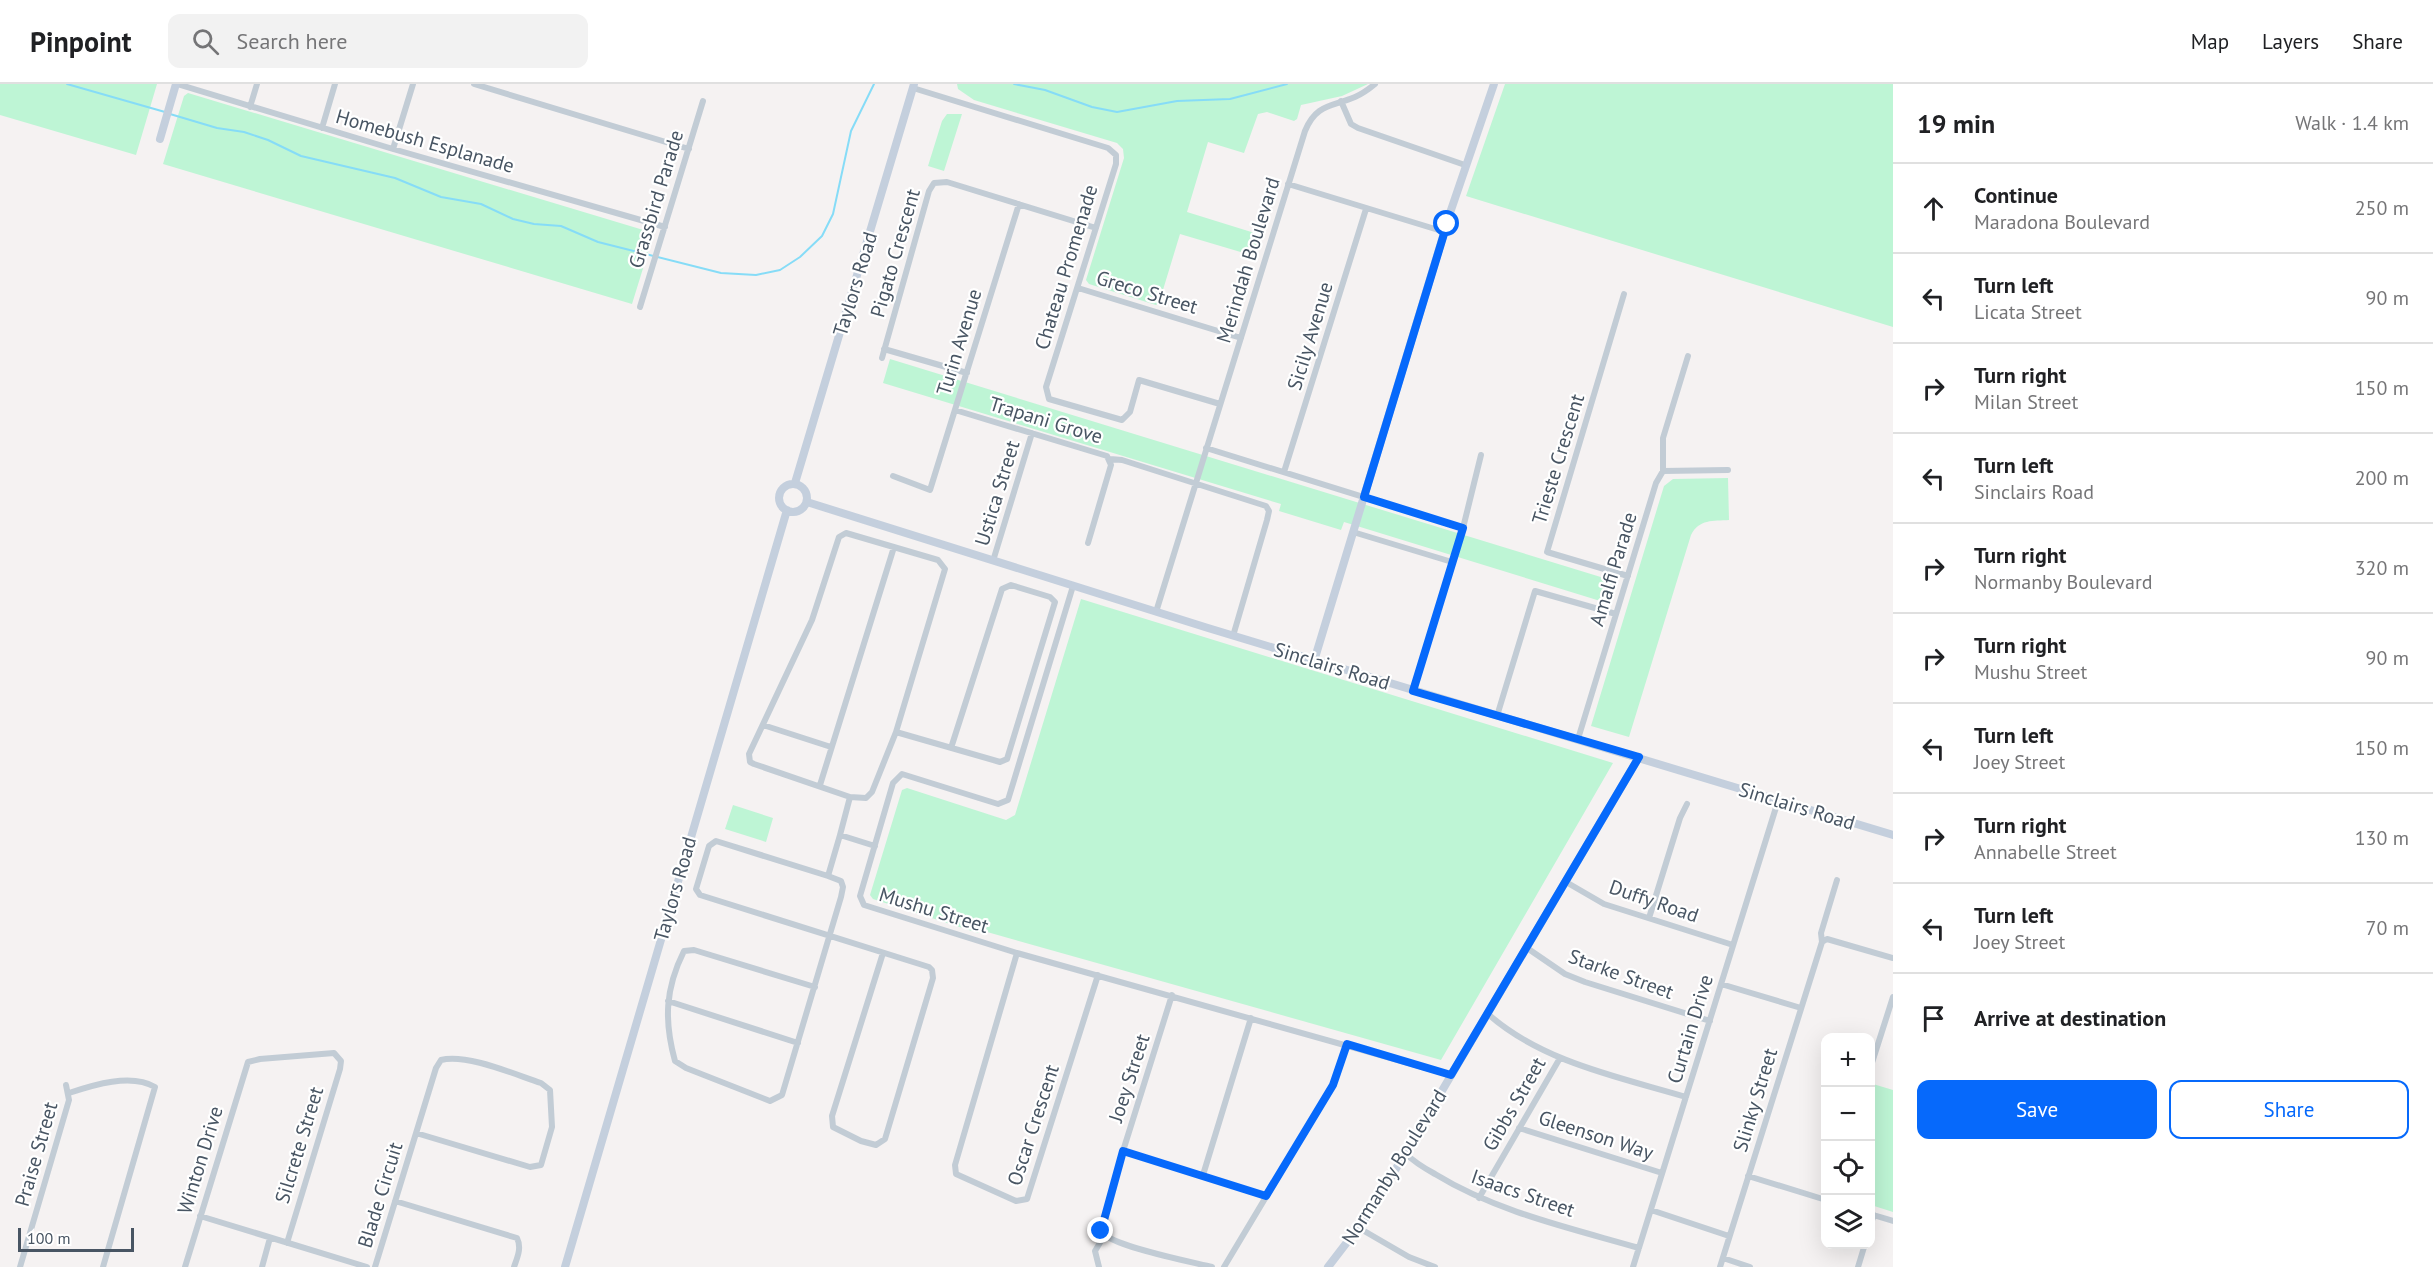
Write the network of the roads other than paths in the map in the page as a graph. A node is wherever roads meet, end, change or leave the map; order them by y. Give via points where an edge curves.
1 (176, 84) edge
2 (257, 84) edge
3 (335, 84) edge
4 (413, 84) edge
5 (474, 84) edge
6 (1375, 84) edge
7 (1494, 84) edge
8 (913, 86) edge
9 (703, 101) dead end
10 (1341, 101) junction
11 (250, 107) junction
12 (322, 128) junction
13 (160, 139) dead end
14 (689, 149) junction
15 (393, 150) junction
16 (1465, 165) junction
17 (1288, 184) junction
18 (1019, 204) junction
19 (1366, 209) junction
20 (665, 227) junction
21 (1096, 228) junction
22 (1445, 232) junction
23 (1078, 288) junction
24 (1624, 294) dead end
25 (640, 307) dead end
26 (1241, 338) junction
27 (884, 349) junction
28 (1688, 356) dead end
29 (882, 358) dead end
30 (967, 373) junction
31 (1220, 404) junction
32 (955, 410) junction
33 (1032, 433) junction
34 (1206, 448) junction
35 (1481, 455) dead end
36 (1110, 459) junction
37 (1728, 470) dead end
38 (1663, 471) junction
39 (1284, 472) junction
40 (893, 476) dead end
41 (795, 483) junction
42 (1196, 483) junction
43 (1364, 497) junction
44 (807, 502) junction
45 (787, 510) junction
46 (1463, 528) junction
47 (1353, 532) junction
48 (1088, 543) dead end
49 (894, 547) junction
50 (993, 561) junction
51 (1452, 562) junction
52 (1628, 576) junction
53 (1073, 586) junction
54 (1156, 612) junction
55 (1616, 614) junction
56 (1233, 636) junction
57 (1314, 661) junction
58 (1413, 691) junction
59 (1497, 716) junction
60 (763, 725) junction
61 (896, 732) junction
62 (1578, 739) junction
63 (831, 747) junction
64 (951, 748) junction
65 (1639, 757) junction
66 (820, 785) junction
67 (850, 797) junction
68 (1778, 801) junction
69 (1688, 804) dead end
70 (840, 835) junction
71 (1893, 835) edge
72 (875, 846) junction
73 (828, 876) junction
74 (1837, 880) dead end
75 (1566, 882) junction
76 (1649, 918) junction
77 (830, 936) junction
78 (1822, 942) junction
79 (1733, 945) junction
80 (1527, 948) junction
81 (883, 953) junction
82 (1017, 953) junction
83 (1893, 958) edge
84 (1098, 975) junction
85 (1721, 984) junction
86 (815, 987) junction
87 (1172, 995) junction
88 (1893, 997) edge
89 (668, 1001) junction
90 (1801, 1008) junction
91 (1488, 1014) junction
92 (1890, 1016) edge
93 (1251, 1018) junction
94 (1710, 1021) junction
95 (798, 1043) junction
96 (1347, 1044) junction
97 (338, 1056) joint
98 (1875, 1056) edge
99 (1560, 1058) junction
100 (1451, 1075) junction
101 (66, 1085) dead end
102 (69, 1093) junction
103 (1686, 1097) junction
104 (1519, 1128) junction
105 (416, 1133) junction
106 (1123, 1151) junction
107 (1405, 1153) junction
108 (1662, 1173) junction
109 (1203, 1175) junction
110 (1749, 1176) junction
111 (1266, 1196) junction
112 (1479, 1198) junction
113 (1821, 1199) edge
114 (395, 1201) junction
115 (1651, 1210) junction
116 (200, 1216) junction
117 (1875, 1216) edge
118 (1893, 1221) edge
119 (1359, 1228) junction
120 (1104, 1236) junction
121 (1730, 1236) junction
122 (270, 1238) junction
123 (287, 1243) junction
124 (1639, 1248) junction
125 (1864, 1249) edge
126 (1723, 1258) junction
127 (341, 1259) junction
128 (1328, 1266) edge
129 (20, 1267) edge
130 (103, 1267) edge
131 (185, 1267) edge
132 (262, 1267) edge
133 (339, 1267) edge
134 (367, 1267) edge
135 (375, 1267) edge
136 (514, 1267) edge
137 (565, 1267) edge
138 (1099, 1267) edge
139 (1212, 1267) edge
140 (1224, 1267) edge
141 (1435, 1267) edge
142 (1634, 1267) edge
143 (1720, 1267) edge
144 (1750, 1267) edge
145 (1858, 1267) edge

1 - 11 street, Homebush Esplanade
1 - 13 street
2 - 11 street
3 - 12 street
4 - 15 street
5 - 14 street
6 - 10 street, Merindah Boulevard
7 - 16 street
8 - 21 street, Chateau Promenade via 1113,151 1117,159
8 - 41 street, Taylors Road
9 - 14 street, Grassbird Parade
10 - 16 street via 1351,124 1358,128
10 - 17 street, Merindah Boulevard via 1311,117
11 - 12 street, Homebush Esplanade
12 - 15 street, Homebush Esplanade
14 - 20 street, Grassbird Parade
15 - 20 street, Homebush Esplanade
16 - 22 street
17 - 19 street
17 - 26 street, Merindah Boulevard
18 - 21 street, Pigato Crescent
18 - 27 street, Pigato Crescent via 947,182 934,183
18 - 30 street, Turin Avenue
19 - 22 street
19 - 39 street, Sicily Avenue
20 - 25 street, Grassbird Parade
21 - 23 street, Chateau Promenade
22 - 43 street
23 - 26 street, Greco Street
23 - 31 street, Chateau Promenade via 1046,387 1049,399 1122,420 1130,412 1139,380
24 - 52 street, Trieste Crescent via 1547,552
26 - 31 street, Merindah Boulevard
27 - 29 street, Pigato Crescent
27 - 30 street
28 - 38 street via 1663,438
30 - 32 street, Turin Avenue
31 - 34 street, Merindah Boulevard
32 - 33 street, Trapani Grove
32 - 40 street, Turin Avenue via 930,490
33 - 36 street, Trapani Grove
33 - 50 street, Ustica Street
34 - 39 street
34 - 42 street, Merindah Boulevard
35 - 46 street
36 - 42 street
36 - 48 street, Trapani Grove
37 - 38 street
38 - 52 street, Amalfi Parade
39 - 43 street
41 - 44 street via 804,489
41 - 45 street via 786,485 780,493 781,505
42 - 54 street, Merindah Boulevard
42 - 56 street via 1266,506 1269,511
43 - 46 street
43 - 47 street
44 - 45 street via 801,510
44 - 50 street, Sinclairs Road
45 - 137 street, Taylors Road
46 - 51 street
47 - 51 street
47 - 57 street
49 - 60 street via 849,534 839,537 814,615
49 - 61 street via 938,561 945,569
49 - 63 street
50 - 53 street, Sinclairs Road
51 - 58 street
52 - 55 street, Amalfi Parade
53 - 54 street, Sinclairs Road
53 - 72 street, Mushu Street via 1008,800 998,804 902,774 893,783
54 - 56 street, Sinclairs Road
55 - 59 street via 1535,591
55 - 62 street, Amalfi Parade
56 - 57 street, Sinclairs Road
57 - 58 street, Sinclairs Road
58 - 59 street, Sinclairs Road
59 - 62 street, Sinclairs Road
60 - 63 street
60 - 66 street via 750,749 750,762
61 - 64 street
61 - 67 street via 870,796
62 - 65 street, Sinclairs Road
63 - 66 street
64 - 64 street via 1000,762 1007,759 1055,602 1050,597 1011,585 1002,589
65 - 68 street, Sinclairs Road
65 - 75 street, Normanby Boulevard
66 - 67 street
67 - 70 street
68 - 71 street, Sinclairs Road
68 - 79 street, Curtain Drive
69 - 76 street via 1680,818
70 - 72 street
70 - 73 street
72 - 82 street, Mushu Street via 860,897 864,905
73 - 77 street via 841,881 843,887
73 - 77 street via 716,841 709,846 696,888 700,895
74 - 78 street, Slinky Street via 1821,933
75 - 76 street, Duffy Road via 1605,904
75 - 80 street, Normanby Boulevard
76 - 79 street, Duffy Road
77 - 81 street
77 - 86 street
78 - 83 street via 1827,939
78 - 90 street, Slinky Street
79 - 85 street, Curtain Drive
80 - 91 street, Normanby Boulevard
80 - 94 street, Starke Street via 1565,974 1585,982
81 - 81 street via 929,967 933,978 885,1139 876,1145 833,1126 832,1116
82 - 84 street, Mushu Street
82 - 84 street, Oscar Crescent via 955,1165 956,1174 1016,1201 1027,1199
84 - 87 street, Mushu Street
85 - 90 street
85 - 94 street, Curtain Drive
86 - 89 street via 694,950 684,951
86 - 95 street
87 - 93 street, Mushu Street
87 - 106 street, Joey Street
88 - 92 street
89 - 95 street
89 - 95 street via 675,1061 770,1101 782,1095
90 - 110 street, Slinky Street
91 - 99 street
91 - 100 street, Normanby Boulevard
92 - 98 street
93 - 96 street, Mushu Street
93 - 109 street
94 - 103 street, Curtain Drive
96 - 100 street, Mushu Street
96 - 111 street via 1333,1085
97 - 116 street, Winton Drive via 328,1052 248,1062
97 - 123 street, Silcrete Street via 340,1069
99 - 103 street
99 - 104 street, Gibbs Street
100 - 107 street, Normanby Boulevard
101 - 102 street, Praise Street
102 - 129 street, Praise Street
102 - 130 street via 131,1080 155,1087
103 - 108 street, Curtain Drive
104 - 108 street, Gleenson Way
104 - 112 street, Gibbs Street
105 - 105 street, Blade Circuit via 441,1060 479,1064 541,1083 550,1090 552,1127 540,1166 530,1167
105 - 114 street, Blade Circuit
106 - 109 street
106 - 120 street, Joey Street via 1101,1226
107 - 112 street, Isaacs Street
107 - 119 street, Normanby Boulevard
108 - 115 street, Curtain Drive
109 - 111 street
110 - 113 street
110 - 121 street, Slinky Street
111 - 140 street
112 - 124 street, Isaacs Street
114 - 135 street, Blade Circuit
114 - 136 street via 517,1238 519,1250
115 - 121 street
115 - 124 street, Curtain Drive
116 - 122 street
116 - 131 street, Winton Drive
117 - 118 street
119 - 128 street, Normanby Boulevard
119 - 141 street
120 - 138 street, Joey Street via 1095,1251
120 - 139 street
121 - 126 street, Slinky Street
122 - 123 street
122 - 132 street
123 - 127 street
124 - 142 street, Curtain Drive
125 - 145 street
126 - 143 street, Slinky Street
126 - 144 street
127 - 133 street
127 - 134 street

